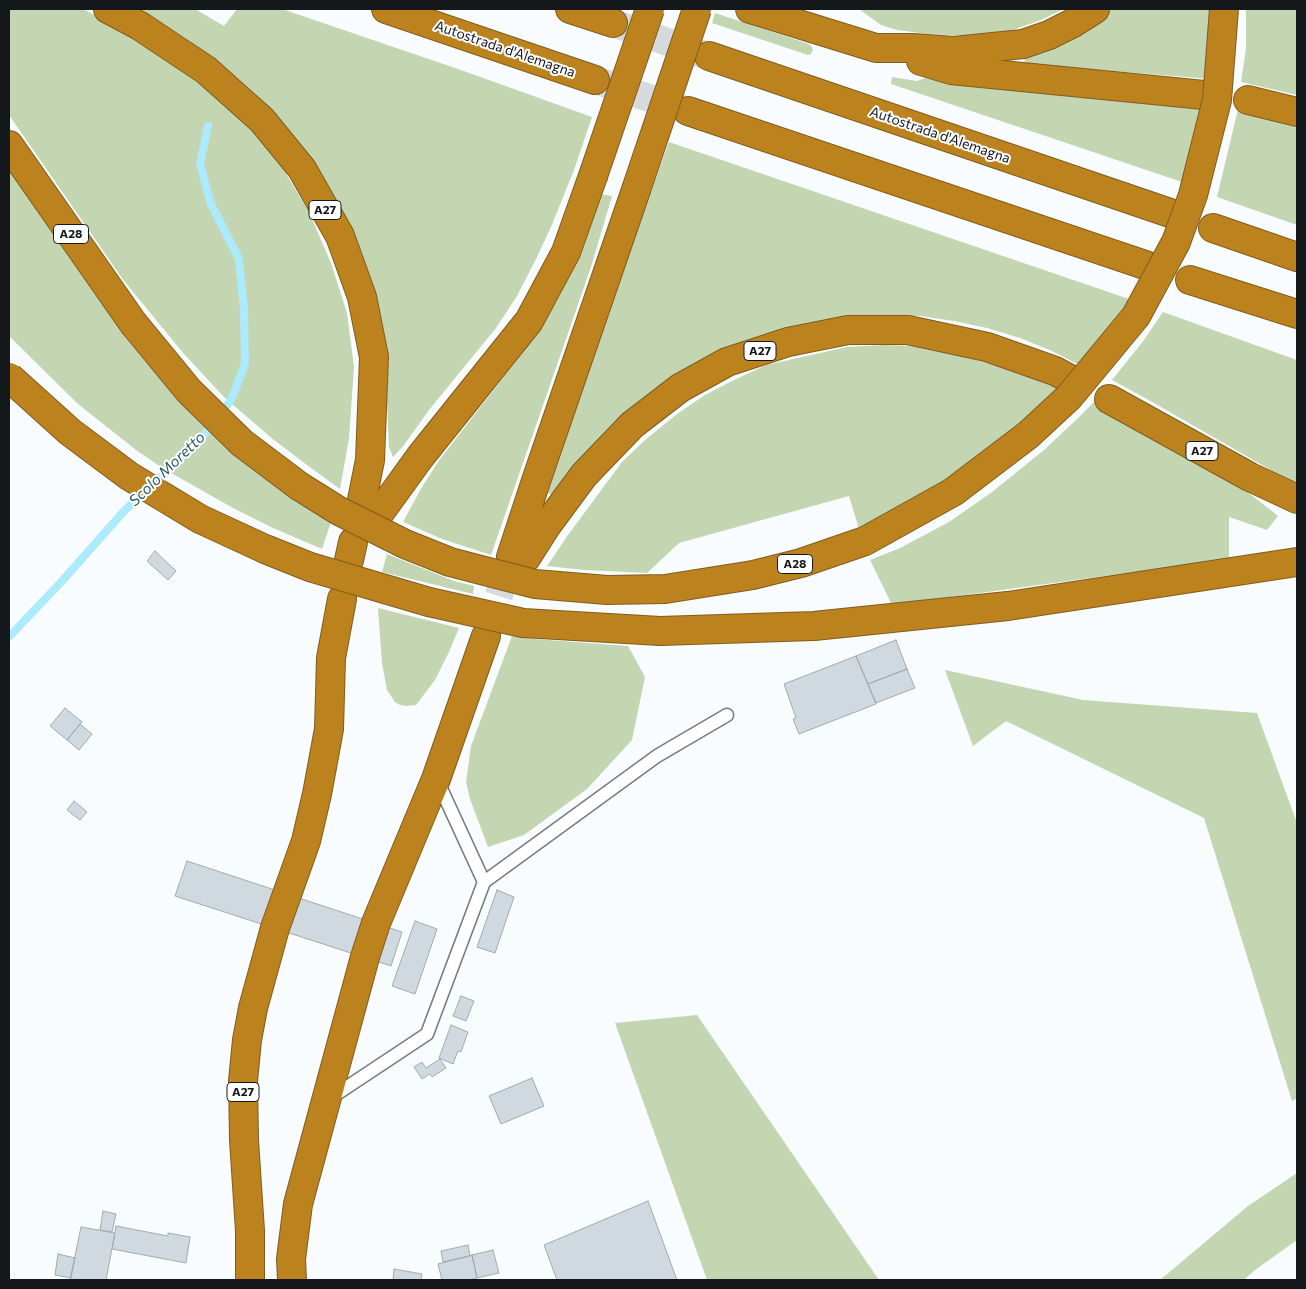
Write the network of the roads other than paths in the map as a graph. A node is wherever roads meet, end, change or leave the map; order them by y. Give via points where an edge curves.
1 (108, 9) edge
2 (386, 9) edge
3 (570, 9) edge
4 (650, 9) edge
5 (697, 9) edge
6 (750, 9) edge
7 (1095, 9) edge
8 (1224, 9) edge
9 (613, 23) tunnel mouth
10 (876, 48) junction
11 (709, 56) tunnel mouth
12 (595, 80) tunnel mouth
13 (1204, 95) dead end
14 (1248, 100) dead end
15 (688, 111) tunnel mouth
16 (1297, 112) edge
17 (9, 145) edge
18 (1170, 213) dead end
19 (1213, 228) dead end
20 (1297, 257) edge
21 (1148, 266) dead end
22 (1190, 280) dead end
23 (1297, 314) edge
24 (9, 377) edge
25 (1070, 379) dead end
26 (1109, 399) dead end
27 (1297, 499) edge
28 (1297, 562) edge
29 (342, 599) dead end
30 (486, 636) tunnel mouth
31 (727, 715) dead end
32 (436, 779) junction
33 (484, 882) junction
34 (325, 1102) junction
35 (250, 1280) edge
36 (292, 1280) edge

1 - 4 highway, A27, bridge via 206,70 262,120 302,169 340,236 362,297 374,357 371,506 420,457 528,321 566,252
2 - 12 highway, Autostrada d'Alemagna
3 - 9 highway
5 - 25 highway, A27, bridge via 537,478 519,558 584,475 632,425 680,388 727,362 788,342 848,330 908,330 986,347
6 - 10 highway
7 - 10 highway via 1074,23 1023,44 954,51
8 - 17 highway, A28, bridge via 1217,100 1193,195 1176,242 1136,316 1069,397 1028,435 953,492 865,541 753,575 665,588 607,590 535,584 450,562 339,511 299,486 242,443 189,390 133,323
10 - 13 highway via 951,70
11 - 18 highway, Autostrada d'Alemagna
14 - 16 highway
15 - 21 highway
19 - 20 highway
22 - 23 highway
24 - 28 highway, bridge via 70,432 129,476 200,519 310,567 429,602 523,623 660,631 814,626 1008,606
26 - 27 highway, A27 via 1250,477
29 - 35 highway, A27 via 331,658 329,729 318,794 306,841 275,928 247,1040 243,1081
30 - 32 highway
31 - 33 lane via 658,756
32 - 33 lane
32 - 34 highway via 376,923
33 - 34 lane via 427,1034
34 - 36 highway via 298,1204 291,1259

